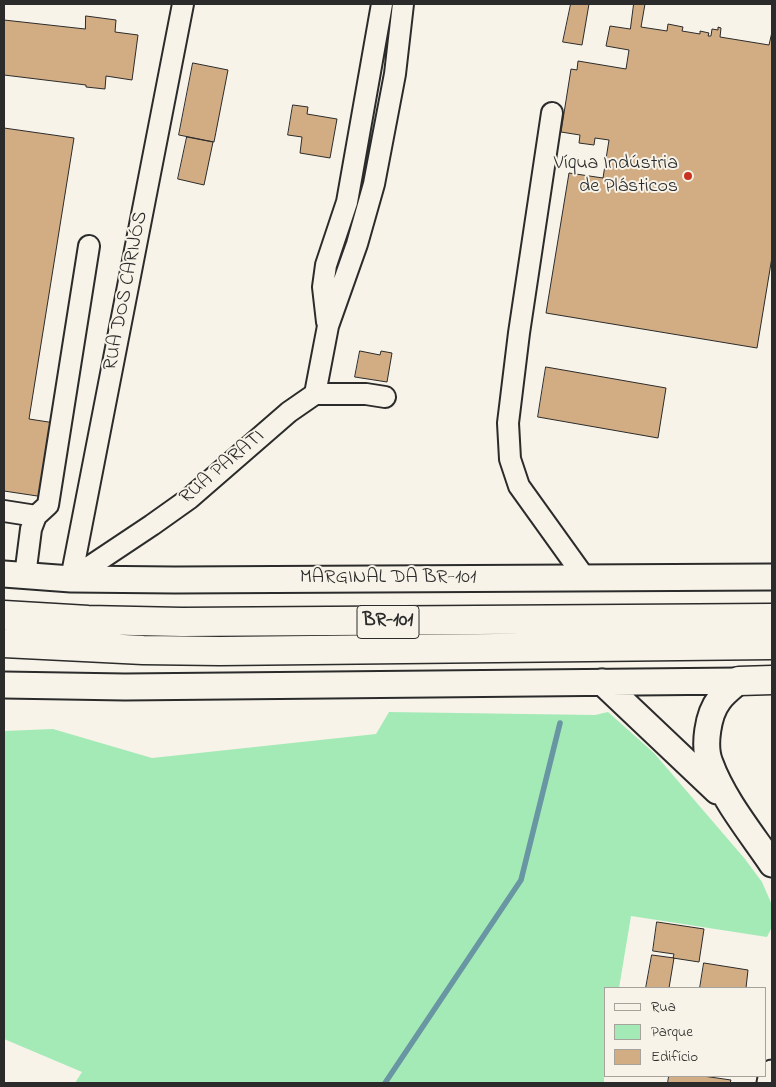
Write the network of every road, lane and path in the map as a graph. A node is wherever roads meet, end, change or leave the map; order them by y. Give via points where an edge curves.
1 (183, 4) edge
2 (382, 4) edge
3 (403, 4) edge
4 (552, 112) dead end
5 (89, 246) dead end
6 (328, 326) junction
7 (315, 394) junction
8 (385, 397) dead end
9 (4, 511) edge
10 (36, 516) junction
11 (14, 575) edge
12 (772, 577) edge
13 (585, 578) junction
14 (71, 579) junction
15 (4, 615) edge
16 (772, 618) edge
17 (4, 643) edge
18 (772, 644) edge
19 (772, 680) edge
20 (738, 681) junction
21 (602, 682) junction
22 (4, 685) edge
23 (730, 803) junction
24 (772, 864) edge
25 (772, 1074) edge
26 (770, 1083) edge

1 - 14 street, RUA DOS CARIJÓS
2 - 6 street via 347,202 326,265 323,287
3 - 6 street via 374,184
4 - 13 street via 508,423 510,459 519,486
5 - 10 street via 48,505
6 - 7 street
7 - 8 street
7 - 14 street, RUA PARATI via 289,412 190,498
9 - 10 street
10 - 11 street
11 - 14 main road, MARGINAL DA BR-101
12 - 13 main road, MARGINAL DA BR-101
13 - 14 main road, MARGINAL DA BR-101
15 - 16 highway, BR-101 via 182,622
17 - 18 highway, BR-101 via 220,651
19 - 20 highway
20 - 21 main road
20 - 23 main road via 719,700 706,742 709,762
21 - 22 main road via 125,687
21 - 23 main road
23 - 24 main road
25 - 26 main road

